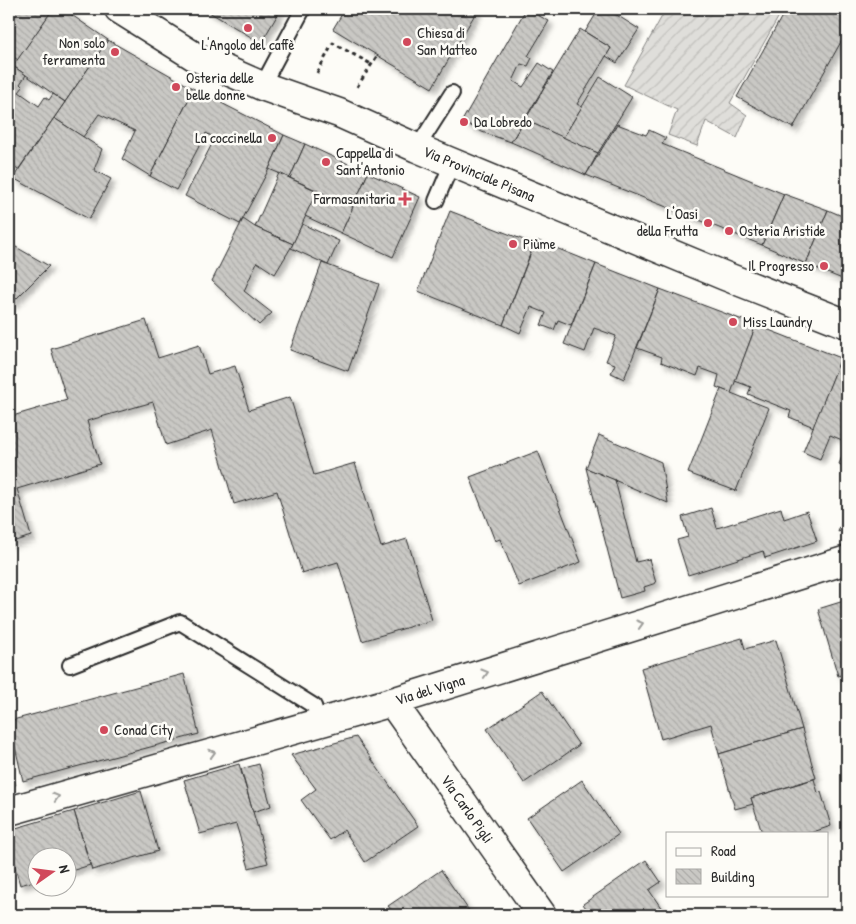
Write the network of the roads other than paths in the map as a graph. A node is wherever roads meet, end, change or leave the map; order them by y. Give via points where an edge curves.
1 (118, 9) edge
2 (303, 9) edge
3 (262, 86) junction
4 (452, 93) dead end
5 (418, 148) junction
6 (452, 162) junction
7 (436, 201) dead end
8 (847, 324) edge
9 (847, 560) edge
10 (70, 665) dead end
11 (392, 702) junction
12 (319, 722) junction
13 (9, 811) edge
14 (542, 915) edge

1 - 3 street, Via Provinciale Pisana via 194,56
2 - 3 lane
3 - 5 street, Via Provinciale Pisana via 339,113
4 - 5 lane
5 - 6 street, Via Provinciale Pisana
6 - 7 lane
6 - 8 street, Via Provinciale Pisana
11 -> 9 street, Via del Vigna
10 - 12 lane via 180,622 314,706
11 - 12 street, Via del Vigna
11 - 14 street, Via Carlo Pigli
13 -> 12 street, Via del Vigna

